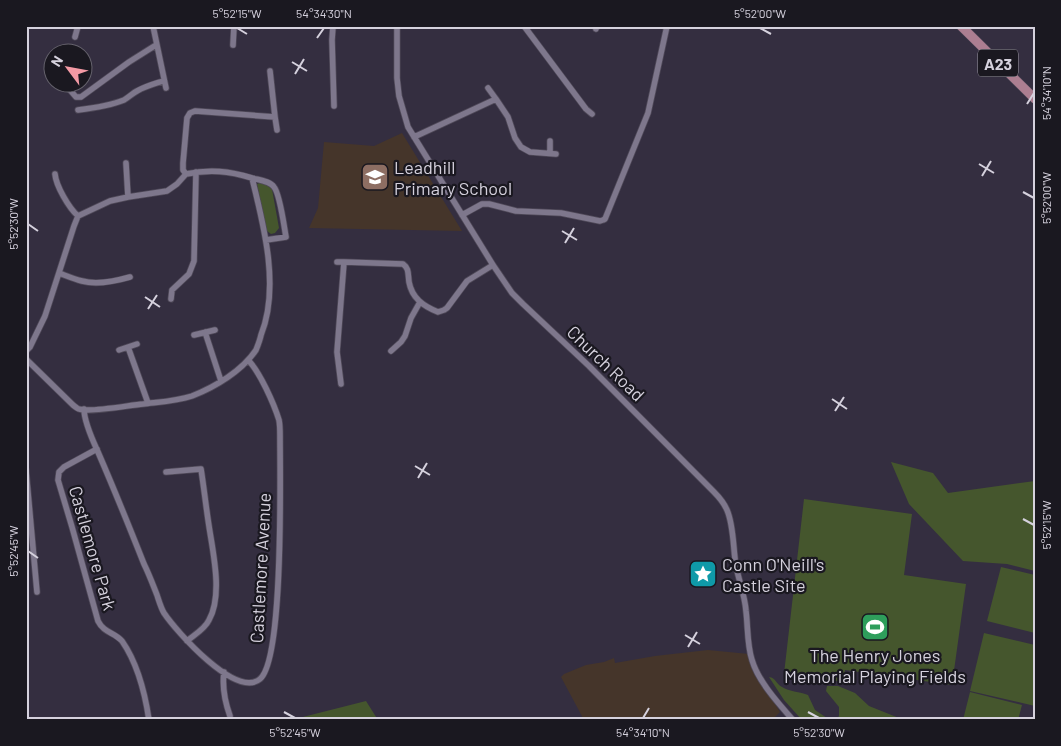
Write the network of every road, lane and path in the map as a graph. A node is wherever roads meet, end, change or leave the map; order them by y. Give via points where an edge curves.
1 (78, 26) edge
2 (153, 26) edge
3 (234, 26) edge
4 (333, 26) edge
5 (397, 26) edge
6 (524, 26) edge
7 (667, 26) edge
8 (961, 26) edge
9 (75, 37) dead end
10 (156, 45) junction
11 (233, 45) dead end
12 (270, 71) dead end
13 (163, 82) junction
14 (166, 88) dead end
15 (488, 88) dead end
16 (92, 89) edge
17 (72, 92) edge
18 (88, 92) edge
19 (496, 99) junction
20 (1035, 99) edge
21 (334, 106) dead end
22 (78, 110) dead end
23 (592, 114) dead end
24 (275, 117) junction
25 (277, 130) dead end
26 (414, 137) junction
27 (550, 141) dead end
28 (126, 164) dead end
29 (196, 172) junction
30 (55, 174) dead end
31 (186, 174) junction
32 (252, 178) junction
33 (128, 196) junction
34 (462, 214) junction
35 (78, 216) junction
36 (266, 240) junction
37 (336, 262) dead end
38 (344, 262) junction
39 (493, 264) junction
40 (59, 273) junction
41 (130, 277) dead end
42 (171, 299) dead end
43 (420, 302) junction
44 (215, 330) dead end
45 (205, 332) junction
46 (194, 335) dead end
47 (136, 344) dead end
48 (128, 347) junction
49 (119, 350) dead end
50 (26, 351) edge
51 (391, 351) dead end
52 (26, 358) edge
53 (248, 360) junction
54 (31, 365) junction
55 (26, 371) edge
56 (221, 381) junction
57 (341, 384) dead end
58 (148, 403) junction
59 (84, 409) junction
60 (97, 449) junction
61 (26, 470) edge
62 (166, 472) dead end
63 (37, 592) dead end
64 (187, 641) junction
65 (224, 672) junction
66 (230, 716) dead end
67 (150, 720) edge
68 (793, 720) edge

1 - 9 street
2 - 10 street
3 - 11 street
4 - 21 street
5 - 26 street, Church Road via 399,96
6 - 23 street
7 - 34 street via 648,113 606,219 516,212 488,204
8 - 20 main road, A23
10 - 13 street
10 - 16 street
12 - 24 street
13 - 14 street
13 - 22 street via 148,85 127,98 100,108
15 - 19 street
17 - 18 street via 76,97
19 - 26 street
19 - 27 street via 521,147 530,152 553,153
24 - 25 street
24 - 31 street via 196,111 190,114 183,163
26 - 34 street, Church Road
28 - 33 street
29 - 31 street
29 - 32 street via 227,172
29 - 42 street via 194,261 189,274 172,290
30 - 35 street
31 - 33 street via 167,191
32 - 36 street
32 - 36 street via 274,187 279,198 286,237
33 - 35 street
34 - 39 street, Church Road
35 - 40 street
36 - 53 street via 269,308 256,349
37 - 38 street
38 - 43 street via 403,264 407,268 411,289
38 - 57 street via 337,352
39 - 43 street via 467,281 444,310 438,312
39 - 68 street, Church Road via 512,293 724,504 729,515 736,567 746,606 752,660 762,680
40 - 41 street via 90,282
40 - 50 street via 45,316
43 - 51 street via 405,336
44 - 45 street
45 - 46 street
45 - 56 street
47 - 48 street
48 - 49 street
48 - 58 street
52 - 54 street
53 - 56 street
53 - 65 street, Castlemore Avenue via 272,401 279,421 277,603 271,651 267,669 261,678 248,683
54 - 55 street
54 - 59 street via 78,409
56 - 58 street via 191,396
58 - 59 street
59 - 60 street, Castlemore Avenue
60 - 64 street, Castlemore Avenue via 163,612
60 - 67 street, Castlemore Park via 64,467 58,480 98,621 102,628 121,641 131,657 145,693
61 - 63 street
62 - 64 street via 201,469 216,576 213,613 204,628
64 - 65 street, Castlemore Avenue
65 - 66 street

